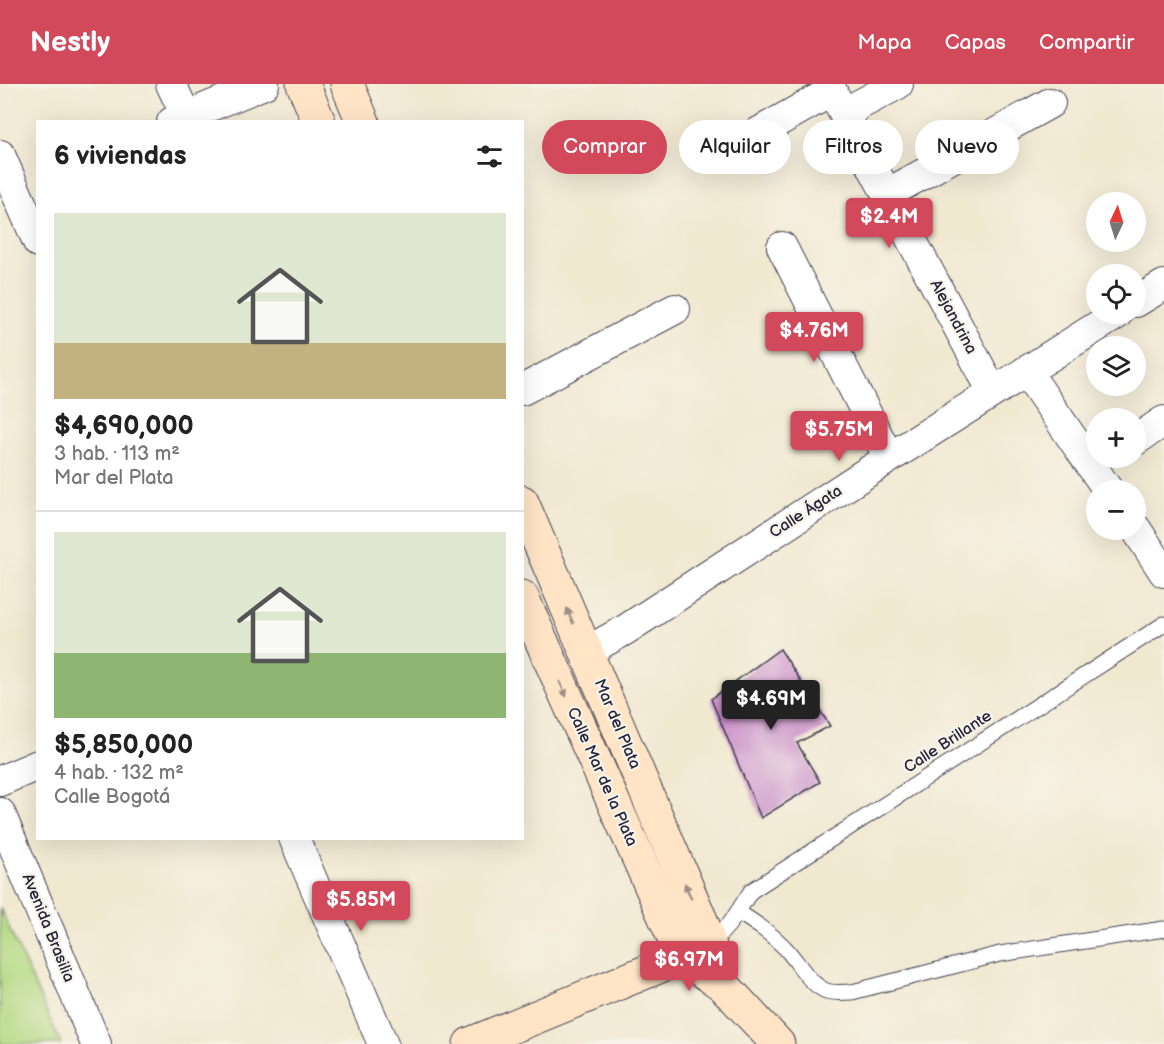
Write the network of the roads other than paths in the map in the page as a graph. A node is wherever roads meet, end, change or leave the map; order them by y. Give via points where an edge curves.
1 (171, 84) edge
2 (264, 84) edge
3 (303, 84) edge
4 (347, 84) edge
5 (898, 84) edge
6 (835, 96) edge
7 (1050, 103) dead end
8 (179, 119) edge
9 (318, 120) edge
10 (362, 120) edge
11 (786, 120) edge
12 (0, 155) edge
13 (17, 185) edge
14 (887, 194) junction
15 (36, 237) edge
16 (782, 247) dead end
17 (1164, 285) edge
18 (1146, 296) edge
19 (675, 309) dead end
20 (1102, 324) edge
21 (1026, 370) junction
22 (524, 389) edge
23 (993, 392) junction
24 (1164, 421) edge
25 (1146, 433) edge
26 (889, 458) junction
27 (1103, 472) edge
28 (524, 507) edge
29 (1143, 540) edge
30 (1164, 572) edge
31 (524, 601) edge
32 (1164, 624) edge
33 (586, 652) junction
34 (36, 766) edge
35 (0, 781) edge
36 (0, 813) edge
37 (295, 840) edge
38 (738, 912) junction
39 (1164, 929) edge
40 (696, 952) junction
41 (96, 1044) edge
42 (383, 1044) edge
43 (470, 1044) edge
44 (778, 1044) edge

1 - 8 street
2 - 8 street
3 - 9 main road
4 - 10 main road
5 - 6 street
6 - 11 street
6 - 14 street, Alejandrina
7 - 14 street
12 - 13 street
13 - 15 street
14 - 23 street, Alejandrina
16 - 26 street
17 - 18 street
19 - 22 street
20 - 21 street, Calle Ágata
21 - 23 street, Calle Ágata
21 - 27 street
23 - 26 street, Calle Ágata
24 - 25 street
26 - 33 street, Calle Ágata
33 -> 28 main road, Mar del Plata
29 - 30 street
31 -> 40 main road, Calle Mar de la Plata
32 - 38 lane, Calle Brillante via 751,891
40 -> 33 main road, Mar del Plata
34 - 35 street
36 - 41 street, Avenida Brasilia
37 - 42 street
38 - 39 lane via 785,948 814,983 838,993 1000,954
38 - 40 lane
40 - 43 main road
40 - 44 main road

